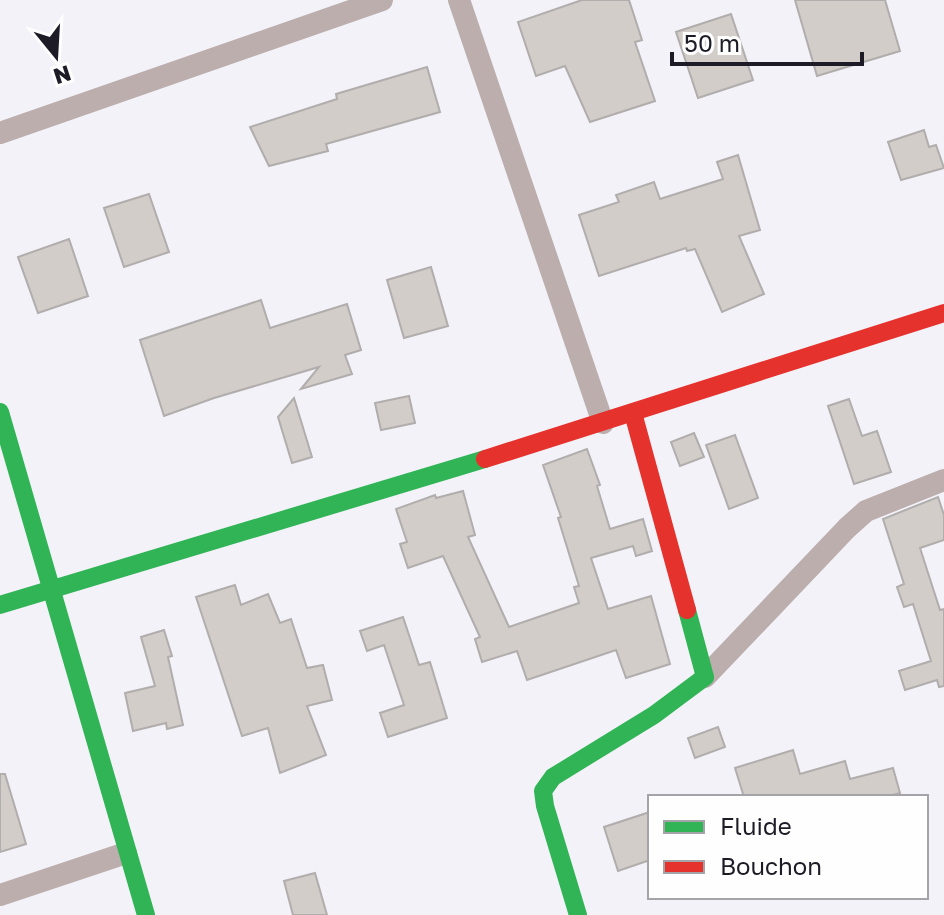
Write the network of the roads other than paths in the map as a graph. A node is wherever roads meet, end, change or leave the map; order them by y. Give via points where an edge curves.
1 (382, 0) edge
2 (459, 0) edge
3 (0, 133) edge
4 (944, 313) edge
5 (0, 412) edge
6 (633, 413) junction
7 (603, 423) junction
8 (944, 480) edge
9 (51, 590) junction
10 (0, 605) edge
11 (705, 677) junction
12 (126, 853) junction
13 (0, 895) edge
14 (146, 915) edge
15 (578, 915) edge

1 - 3 street
2 - 7 street
4 - 6 street
5 - 9 street
6 - 7 street
6 - 11 street
7 - 9 street
8 - 11 street via 866,511
9 - 10 street
9 - 12 street
11 - 15 street via 553,777 543,791
12 - 13 street
12 - 14 street

